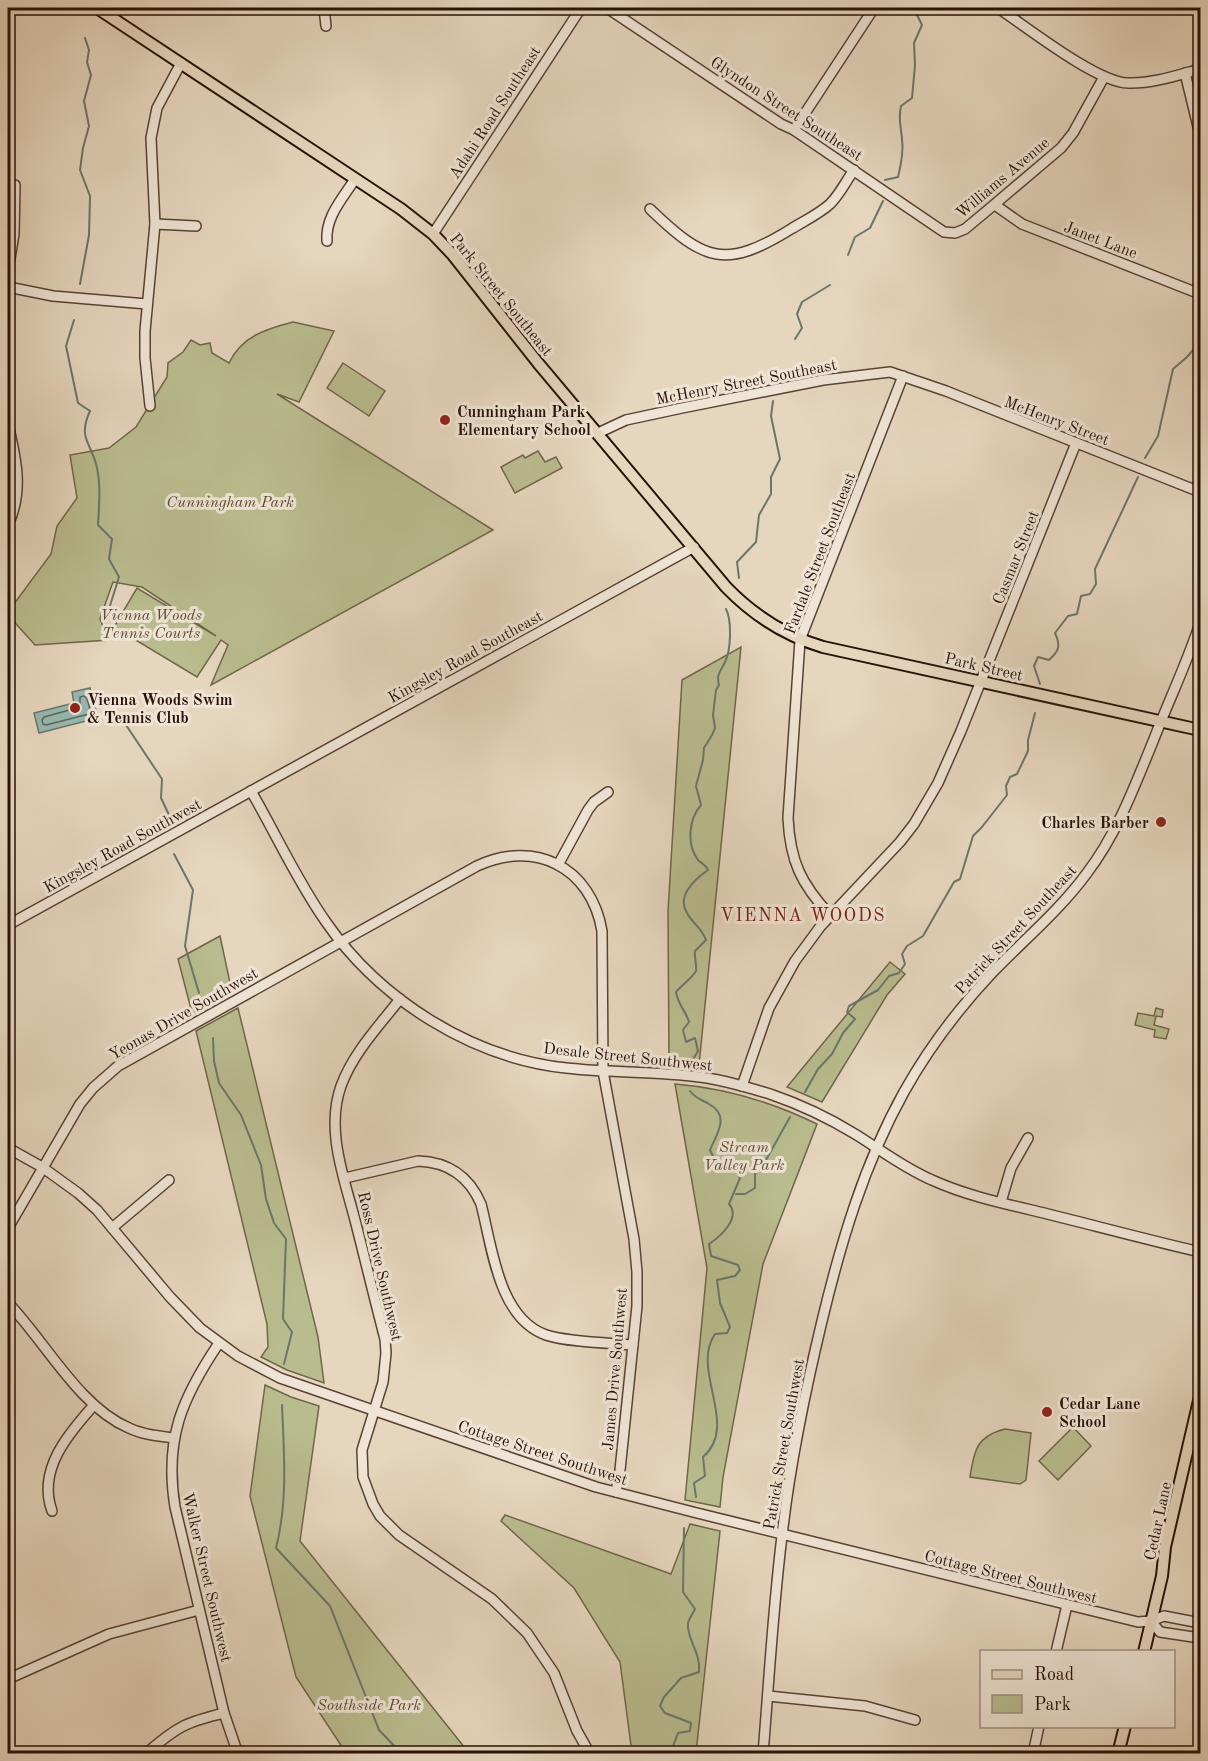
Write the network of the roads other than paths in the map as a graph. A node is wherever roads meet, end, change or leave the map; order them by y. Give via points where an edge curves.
1 (97, 8) edge
2 (324, 8) edge
3 (581, 8) edge
4 (607, 8) edge
5 (874, 8) edge
6 (998, 8) edge
7 (326, 26) dead end
8 (181, 63) junction
9 (1200, 69) edge
10 (1185, 73) junction
11 (1104, 76) junction
12 (794, 130) junction
13 (1200, 135) edge
14 (854, 170) junction
15 (356, 179) junction
16 (15, 185) dead end
17 (995, 205) junction
18 (650, 209) dead end
19 (155, 224) junction
20 (196, 226) dead end
21 (951, 233) joint
22 (432, 234) junction
23 (327, 241) dead end
24 (8, 271) edge
25 (8, 287) edge
26 (1200, 294) edge
27 (147, 304) junction
28 (903, 376) junction
29 (150, 406) dead end
30 (8, 424) edge
31 (598, 433) junction
32 (1076, 443) junction
33 (11, 450) edge
34 (1200, 492) edge
35 (8, 525) edge
36 (694, 547) junction
37 (1200, 623) edge
38 (800, 640) junction
39 (981, 681) junction
40 (1161, 721) junction
41 (1200, 730) edge
42 (251, 791) junction
43 (608, 792) dead end
44 (558, 865) junction
45 (831, 915) junction
46 (8, 925) edge
47 (341, 941) junction
48 (400, 999) junction
49 (603, 1071) junction
50 (742, 1086) junction
51 (1028, 1138) dead end
52 (8, 1148) edge
53 (875, 1148) junction
54 (42, 1167) junction
55 (345, 1178) junction
56 (169, 1180) dead end
57 (1001, 1202) junction
58 (8, 1228) edge
59 (112, 1228) junction
60 (1200, 1252) edge
61 (8, 1303) edge
62 (219, 1343) junction
63 (633, 1345) junction
64 (1200, 1396) edge
65 (94, 1405) junction
66 (374, 1411) junction
67 (174, 1438) junction
68 (616, 1492) junction
69 (52, 1511) dead end
70 (782, 1534) junction
71 (1066, 1605) junction
72 (200, 1610) junction
73 (1151, 1621) junction
74 (1200, 1623) edge
75 (1200, 1638) edge
76 (1056, 1650) edge
77 (1144, 1650) edge
78 (8, 1679) edge
79 (768, 1696) junction
80 (224, 1713) junction
81 (915, 1720) dead end
82 (1039, 1728) edge
83 (1124, 1728) edge
84 (149, 1751) dead end
85 (238, 1754) edge
86 (590, 1754) edge
87 (763, 1754) edge
88 (1033, 1754) edge
89 (1118, 1754) edge

1 - 8 main road, Park Street Southeast
2 - 7 street
3 - 22 street, Adahi Road Southeast
4 - 12 street, Glyndon Street Southeast
5 - 12 street
6 - 11 street
8 - 15 main road, Park Street Southeast
8 - 19 street via 157,108 150,138
9 - 10 street
10 - 11 street via 1136,83
10 - 13 street
11 - 17 street, Williams Avenue via 1061,148
12 - 14 street, Glyndon Street Southeast
14 - 18 street via 829,205 748,252 725,255 703,250 674,232
14 - 21 street, Glyndon Street Southeast
15 - 22 main road, Park Street Southeast
15 - 23 street via 330,217
16 - 24 street
17 - 21 street, Williams Avenue via 965,229
17 - 26 street, Janet Lane via 1022,224
19 - 20 street
19 - 27 street
22 - 31 main road, Park Street Southeast
25 - 27 street via 53,296
27 - 29 street via 145,358
28 - 31 street, McHenry Street Southeast via 882,372 823,380 626,420
28 - 32 street, McHenry Street
28 - 38 street, Fardale Street Southeast
30 - 33 street
31 - 36 main road, Park Street Southeast
32 - 34 street, McHenry Street
32 - 39 street, Casmar Street
33 - 35 street via 18,474
36 - 38 main road, Park Street Southeast via 741,601
36 - 42 street, Kingsley Road Southeast
37 - 40 street, Patrick Street Southeast
38 - 39 main road, Park Street
38 - 45 street, Fardale Street Southeast via 789,835 801,879
39 - 40 main road, Park Street
39 - 45 street, Casmar Street via 928,801 900,842
40 - 41 main road
40 - 53 street, Patrick Street Southeast via 1125,810 1099,857 1058,909 993,972 949,1024 905,1090
42 - 46 street, Kingsley Road Southwest
42 - 47 street, Desale Street Southwest via 313,901
43 - 44 street via 588,810
44 - 47 street, Yeonas Drive Southwest via 529,855 489,860
44 - 49 street, James Drive Southwest via 582,884 600,918
45 - 50 street, Casmar Street via 780,987 762,1024
47 - 48 street, Desale Street Southwest
47 - 54 street, Yeonas Drive Southwest via 118,1066 80,1104
48 - 49 street, Desale Street Southwest via 447,1029 496,1051 544,1064
48 - 55 street, Ross Drive Southwest via 354,1060 341,1087 335,1134
49 - 50 street, Desale Street Southwest via 692,1076
49 - 63 street, James Drive Southwest via 634,1239 637,1293
50 - 53 street, Desale Street Southwest via 817,1114
51 - 57 street via 1011,1168
52 - 54 street, Cottage Street Southwest
53 - 57 street, Desale Street Southwest via 931,1180
53 - 70 street, Patrick Street Southwest via 830,1288 806,1392
54 - 58 street, Yeonas Drive Southwest
54 - 59 street, Cottage Street Southwest via 78,1193
55 - 63 street via 418,1161 449,1167 470,1184 481,1204 505,1295 519,1317 536,1330 555,1337
55 - 66 street, Ross Drive Southwest via 385,1340 386,1368
56 - 59 street
57 - 60 street, Desale Street Southwest
59 - 62 street, Cottage Street Southwest via 187,1315
61 - 65 street
62 - 66 street, Cottage Street Southwest via 280,1378
62 - 67 street, Walker Street Southwest via 192,1385
63 - 68 street, James Drive Southwest
64 - 73 main road, Cedar Lane
65 - 67 street via 130,1429
65 - 69 street via 69,1435 53,1463 47,1482
66 - 68 street, Cottage Street Southwest
66 - 86 street, Ross Drive Southwest via 364,1440 362,1464 373,1504 399,1535 492,1599 527,1633 554,1673
67 - 72 street, Walker Street Southwest via 173,1496
68 - 70 street, Cottage Street Southwest
70 - 71 street, Cottage Street Southwest
70 - 79 street, Patrick Street Southwest
71 - 73 street, Cottage Street Southwest via 1138,1622
71 - 76 street
72 - 78 street via 109,1634
72 - 80 street, Walker Street Southwest
73 - 74 street via 1164,1616
73 - 75 street via 1160,1632
73 - 77 main road, Cedar Lane
79 - 81 street via 865,1706
79 - 87 street, Patrick Street Southwest
80 - 84 street via 172,1731
80 - 85 street, Walker Street Southwest
82 - 88 street
83 - 89 main road

